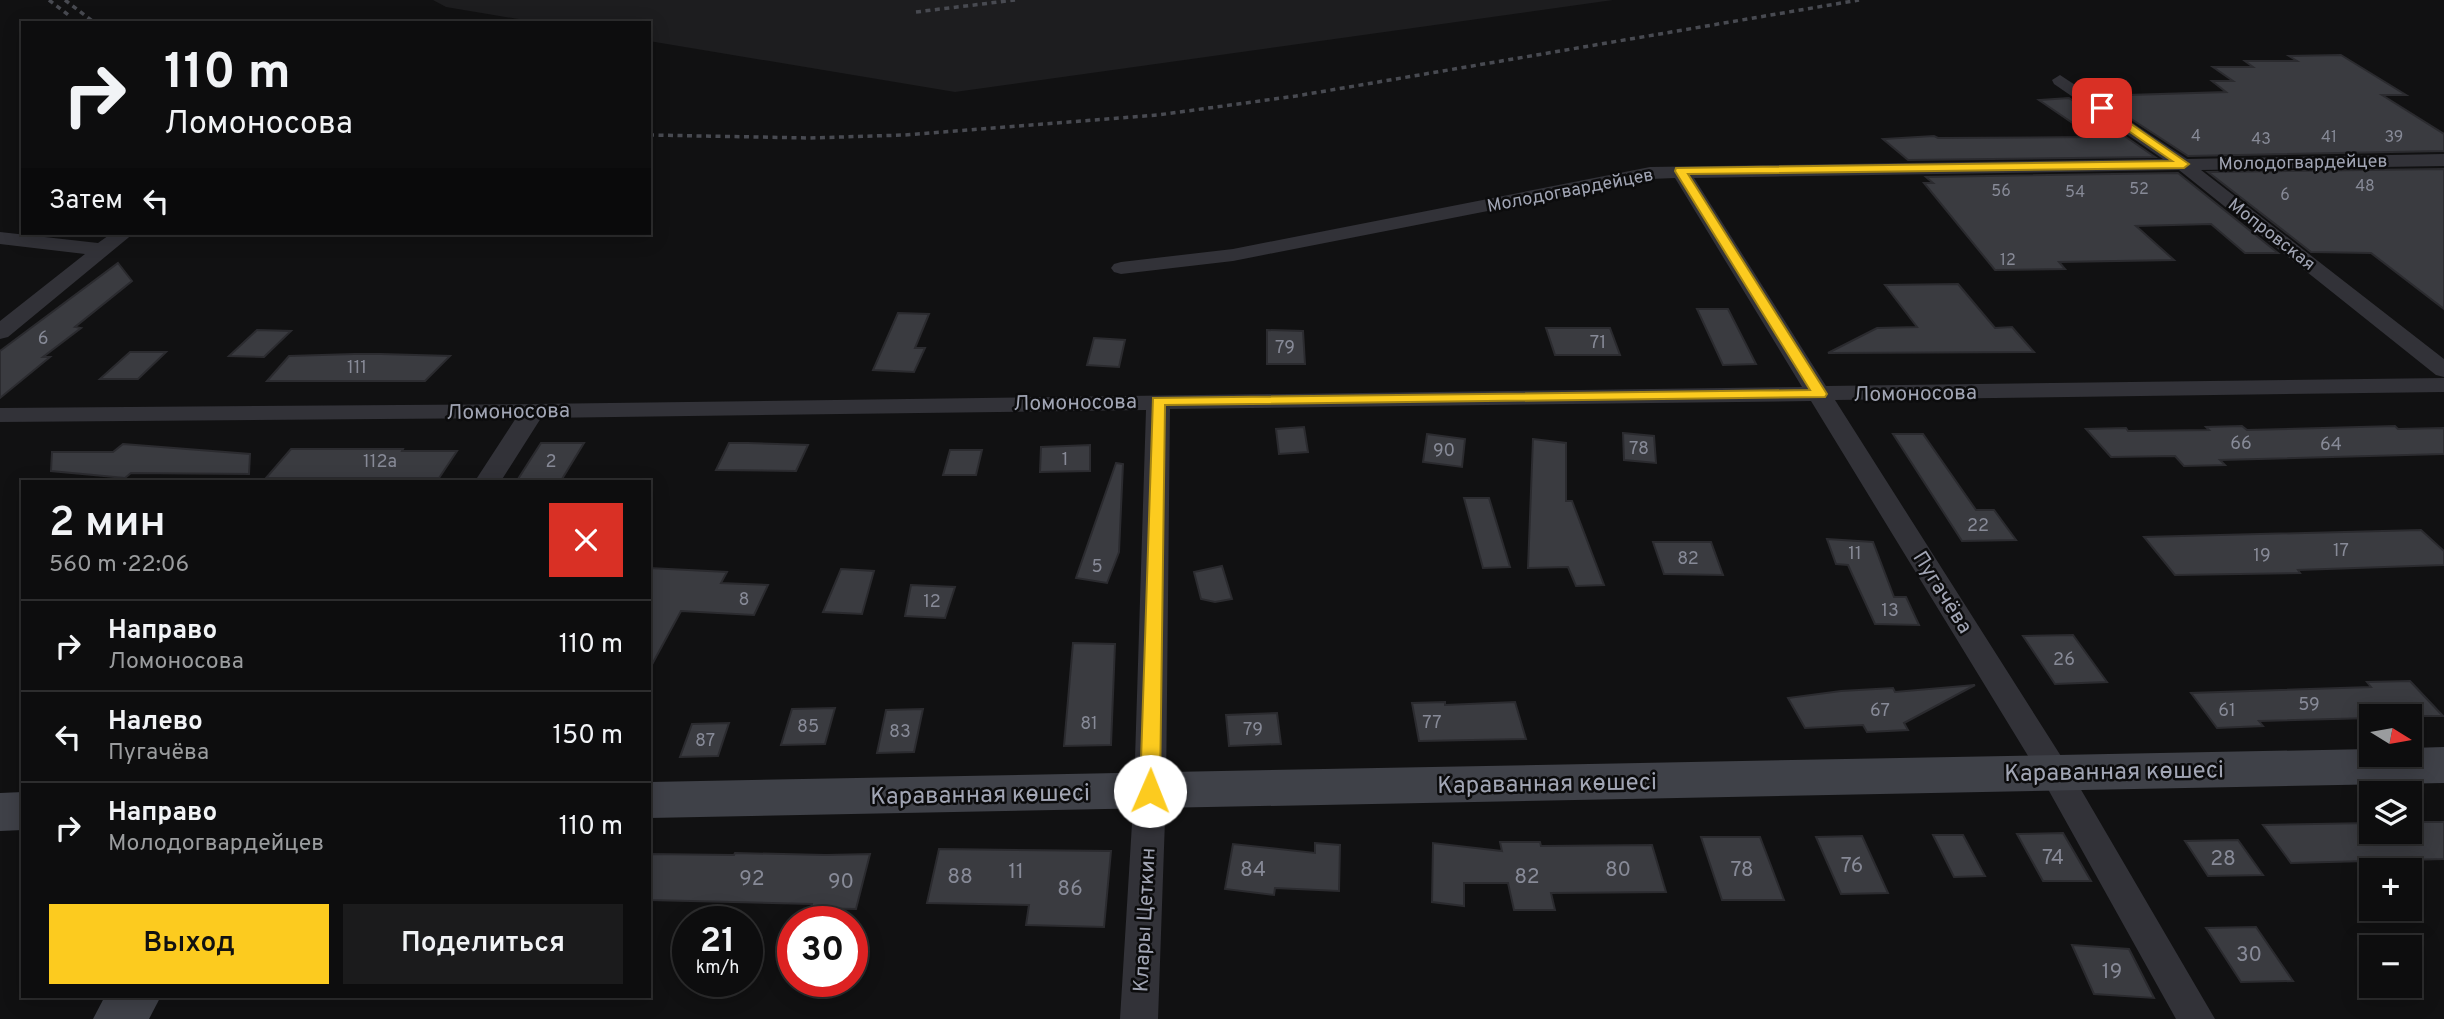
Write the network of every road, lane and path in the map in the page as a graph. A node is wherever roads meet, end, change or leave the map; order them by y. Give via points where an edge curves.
1 (2060, 80) dead end
2 (2444, 160) edge
3 (2184, 164) junction
4 (1680, 171) junction
5 (122, 235) edge
6 (0, 238) edge
7 (103, 250) junction
8 (1121, 268) dead end
9 (0, 332) edge
10 (2444, 370) edge
11 (2444, 385) edge
12 (1820, 394) junction
13 (1158, 401) junction
14 (533, 411) junction
15 (0, 415) edge
16 (489, 480) edge
17 (2444, 765) edge
18 (2056, 772) junction
19 (1150, 791) junction
20 (651, 800) edge
21 (0, 811) edge
22 (21, 811) edge
23 (134, 998) edge
24 (119, 1019) edge
25 (1139, 1019) edge
26 (2196, 1019) edge

1 - 3 street, Мопровская
2 - 3 street, Молодогвардейцев
3 - 4 street, Молодогвардейцев
3 - 10 street, Мопровская
4 - 8 street, Молодогвардейцев via 1650,173 1233,255
4 - 12 street, Пугачёва
5 - 7 street
6 - 7 street
7 - 9 street
11 - 12 street, Ломоносова
12 - 13 street, Ломоносова
12 - 18 street, Пугачёва
13 - 14 street, Ломоносова
13 - 19 street, Клары Цеткин
14 - 15 street, Ломоносова
14 - 16 street
17 - 18 main road, Караванная көшесі
18 - 19 main road, Караванная көшесі
18 - 26 street, Пугачёва
19 - 20 main road, Караванная көшесі
19 - 25 street, Клары Цеткин
21 - 22 main road
23 - 24 main road

